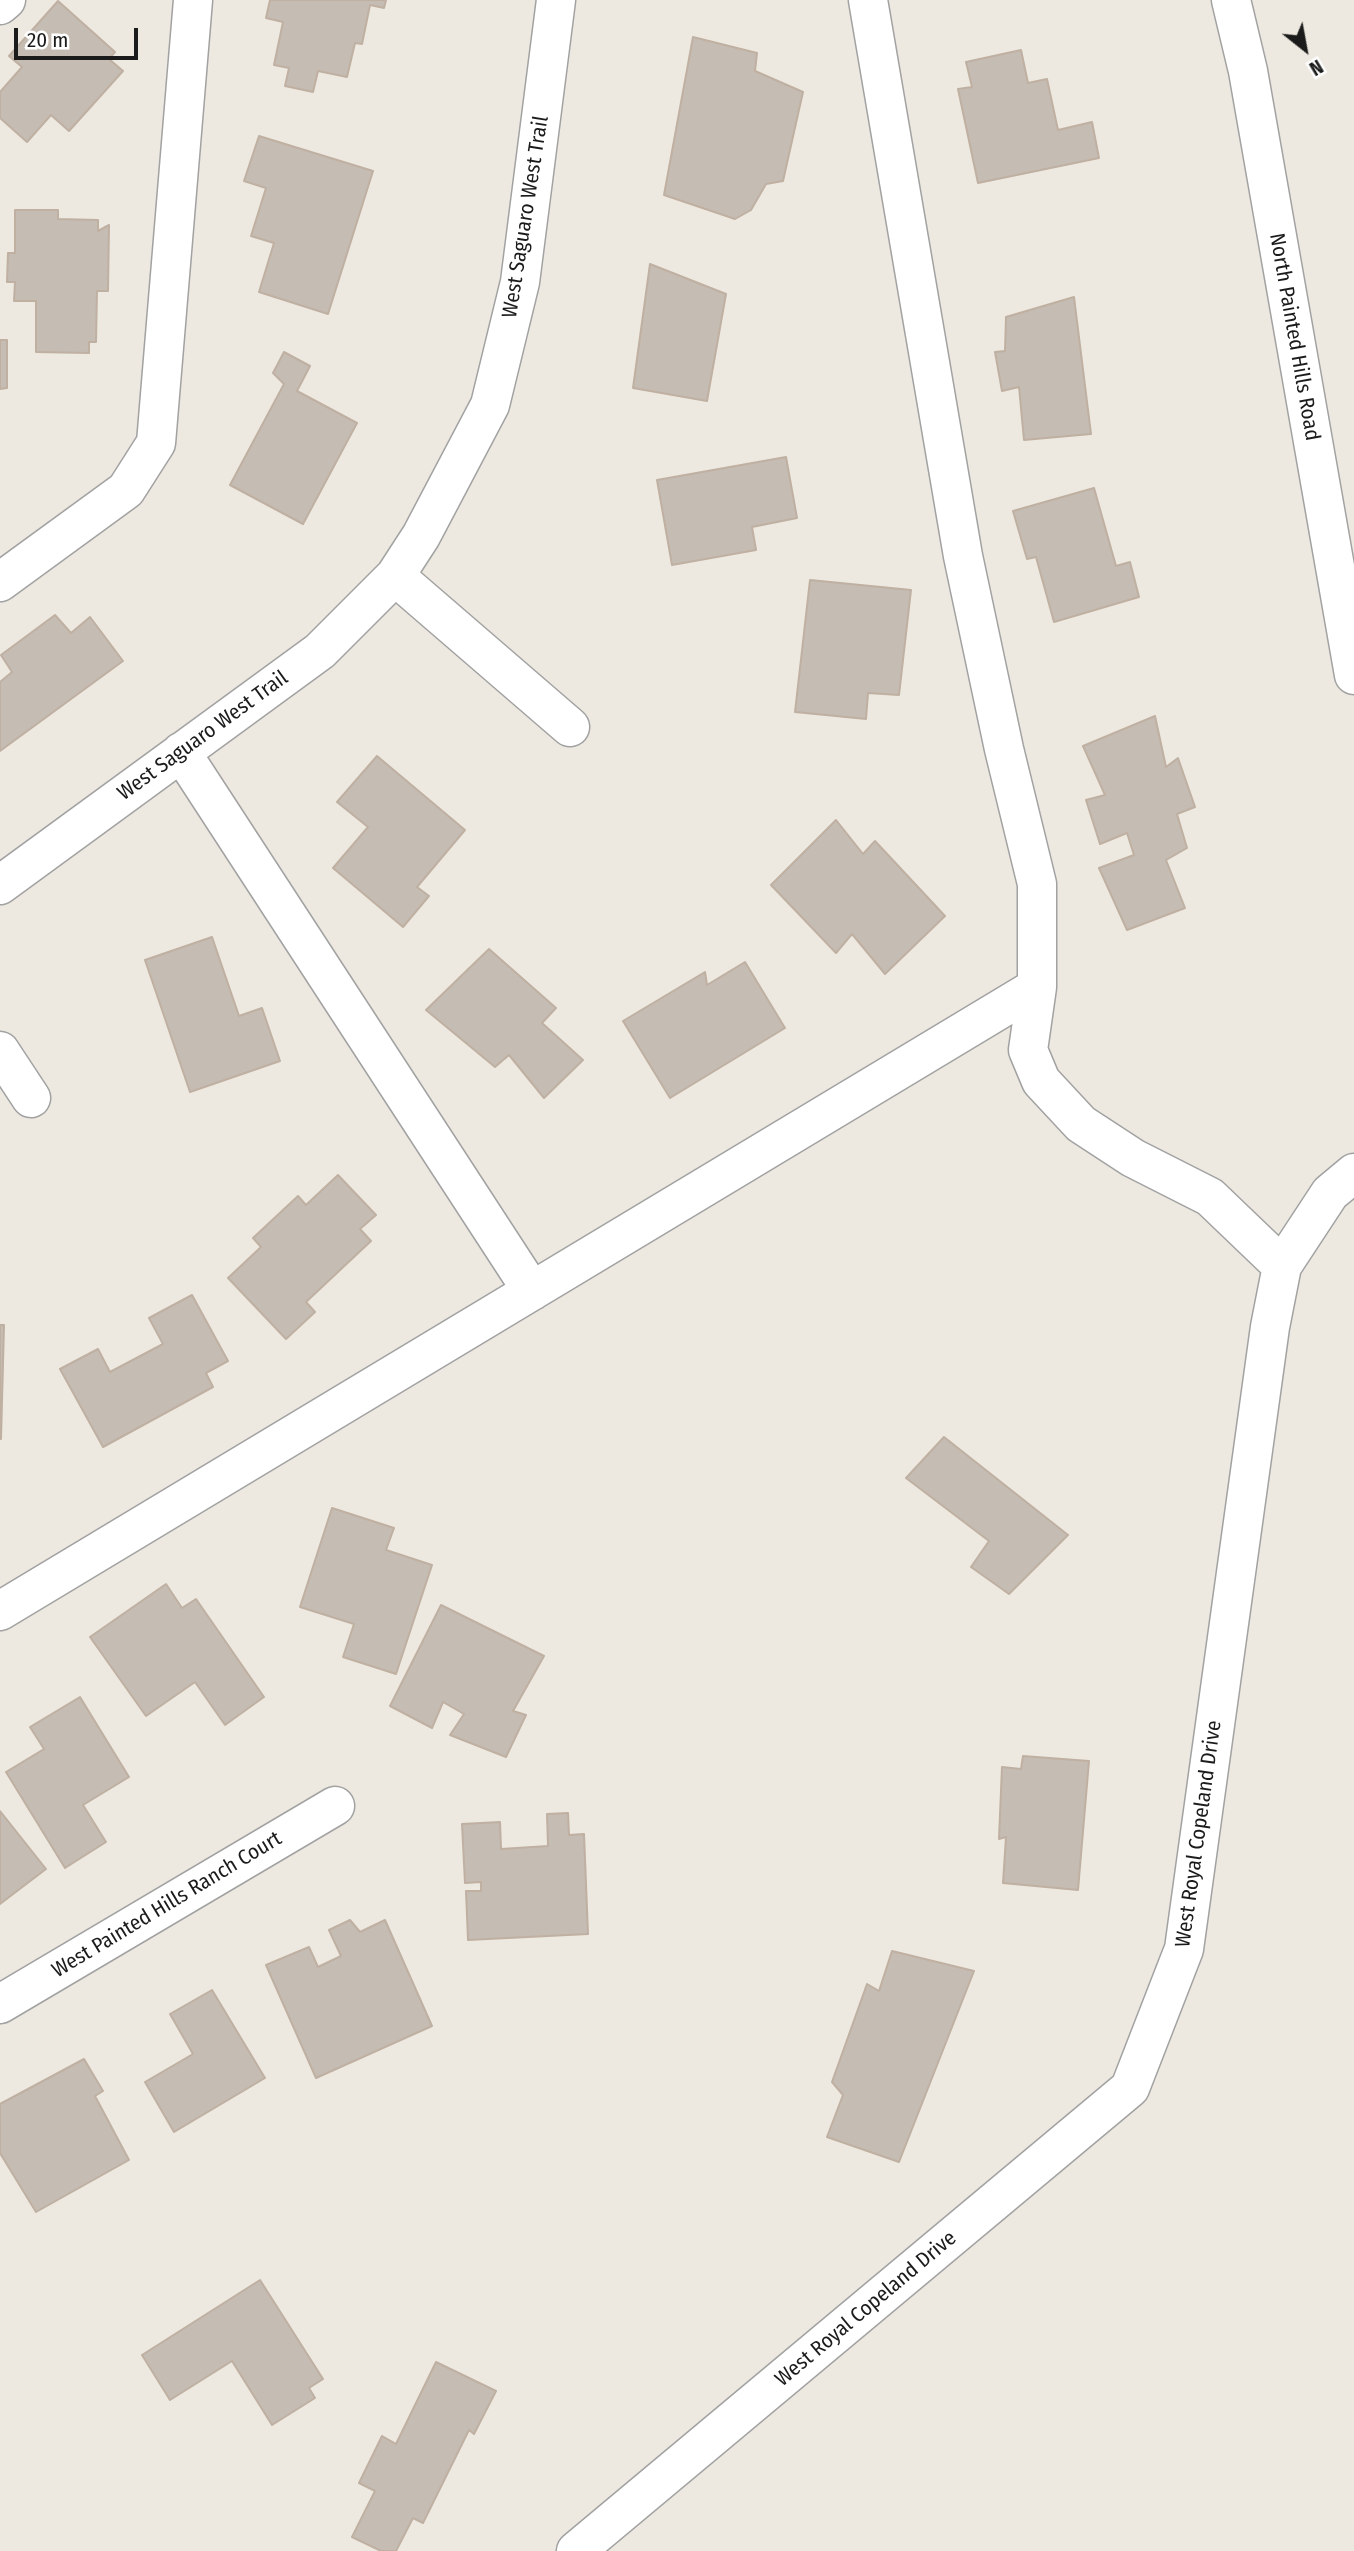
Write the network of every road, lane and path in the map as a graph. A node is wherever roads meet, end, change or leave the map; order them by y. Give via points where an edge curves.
1 (6, 0) edge
2 (193, 0) edge
3 (556, 0) edge
4 (868, 0) edge
5 (1231, 0) edge
6 (0, 5) edge
7 (396, 576) junction
8 (0, 582) edge
9 (1354, 675) edge
10 (570, 727) dead end
11 (181, 752) junction
12 (0, 885) edge
13 (1037, 986) junction
14 (0, 1051) edge
15 (32, 1098) dead end
16 (1354, 1173) edge
17 (1282, 1266) junction
18 (532, 1291) junction
19 (0, 1611) edge
20 (335, 1806) dead end
21 (0, 2004) edge
22 (576, 2551) edge

1 - 6 street
2 - 8 street via 156,443 126,490
3 - 7 street, West Saguaro West Trail via 520,282 490,405
4 - 13 street via 963,556 1037,884
5 - 9 street, North Painted Hills Road via 1248,71
7 - 10 street
7 - 11 street, West Saguaro West Trail via 320,651
11 - 12 street, West Saguaro West Trail
11 - 18 street
13 - 17 street via 1028,1050 1041,1081 1080,1124 1133,1158 1210,1197
13 - 18 street
14 - 15 street
16 - 17 street, West Royal Copeland Drive via 1330,1193
17 - 22 street, West Royal Copeland Drive via 1184,1949 1130,2088
18 - 19 street
20 - 21 street, West Painted Hills Ranch Court

